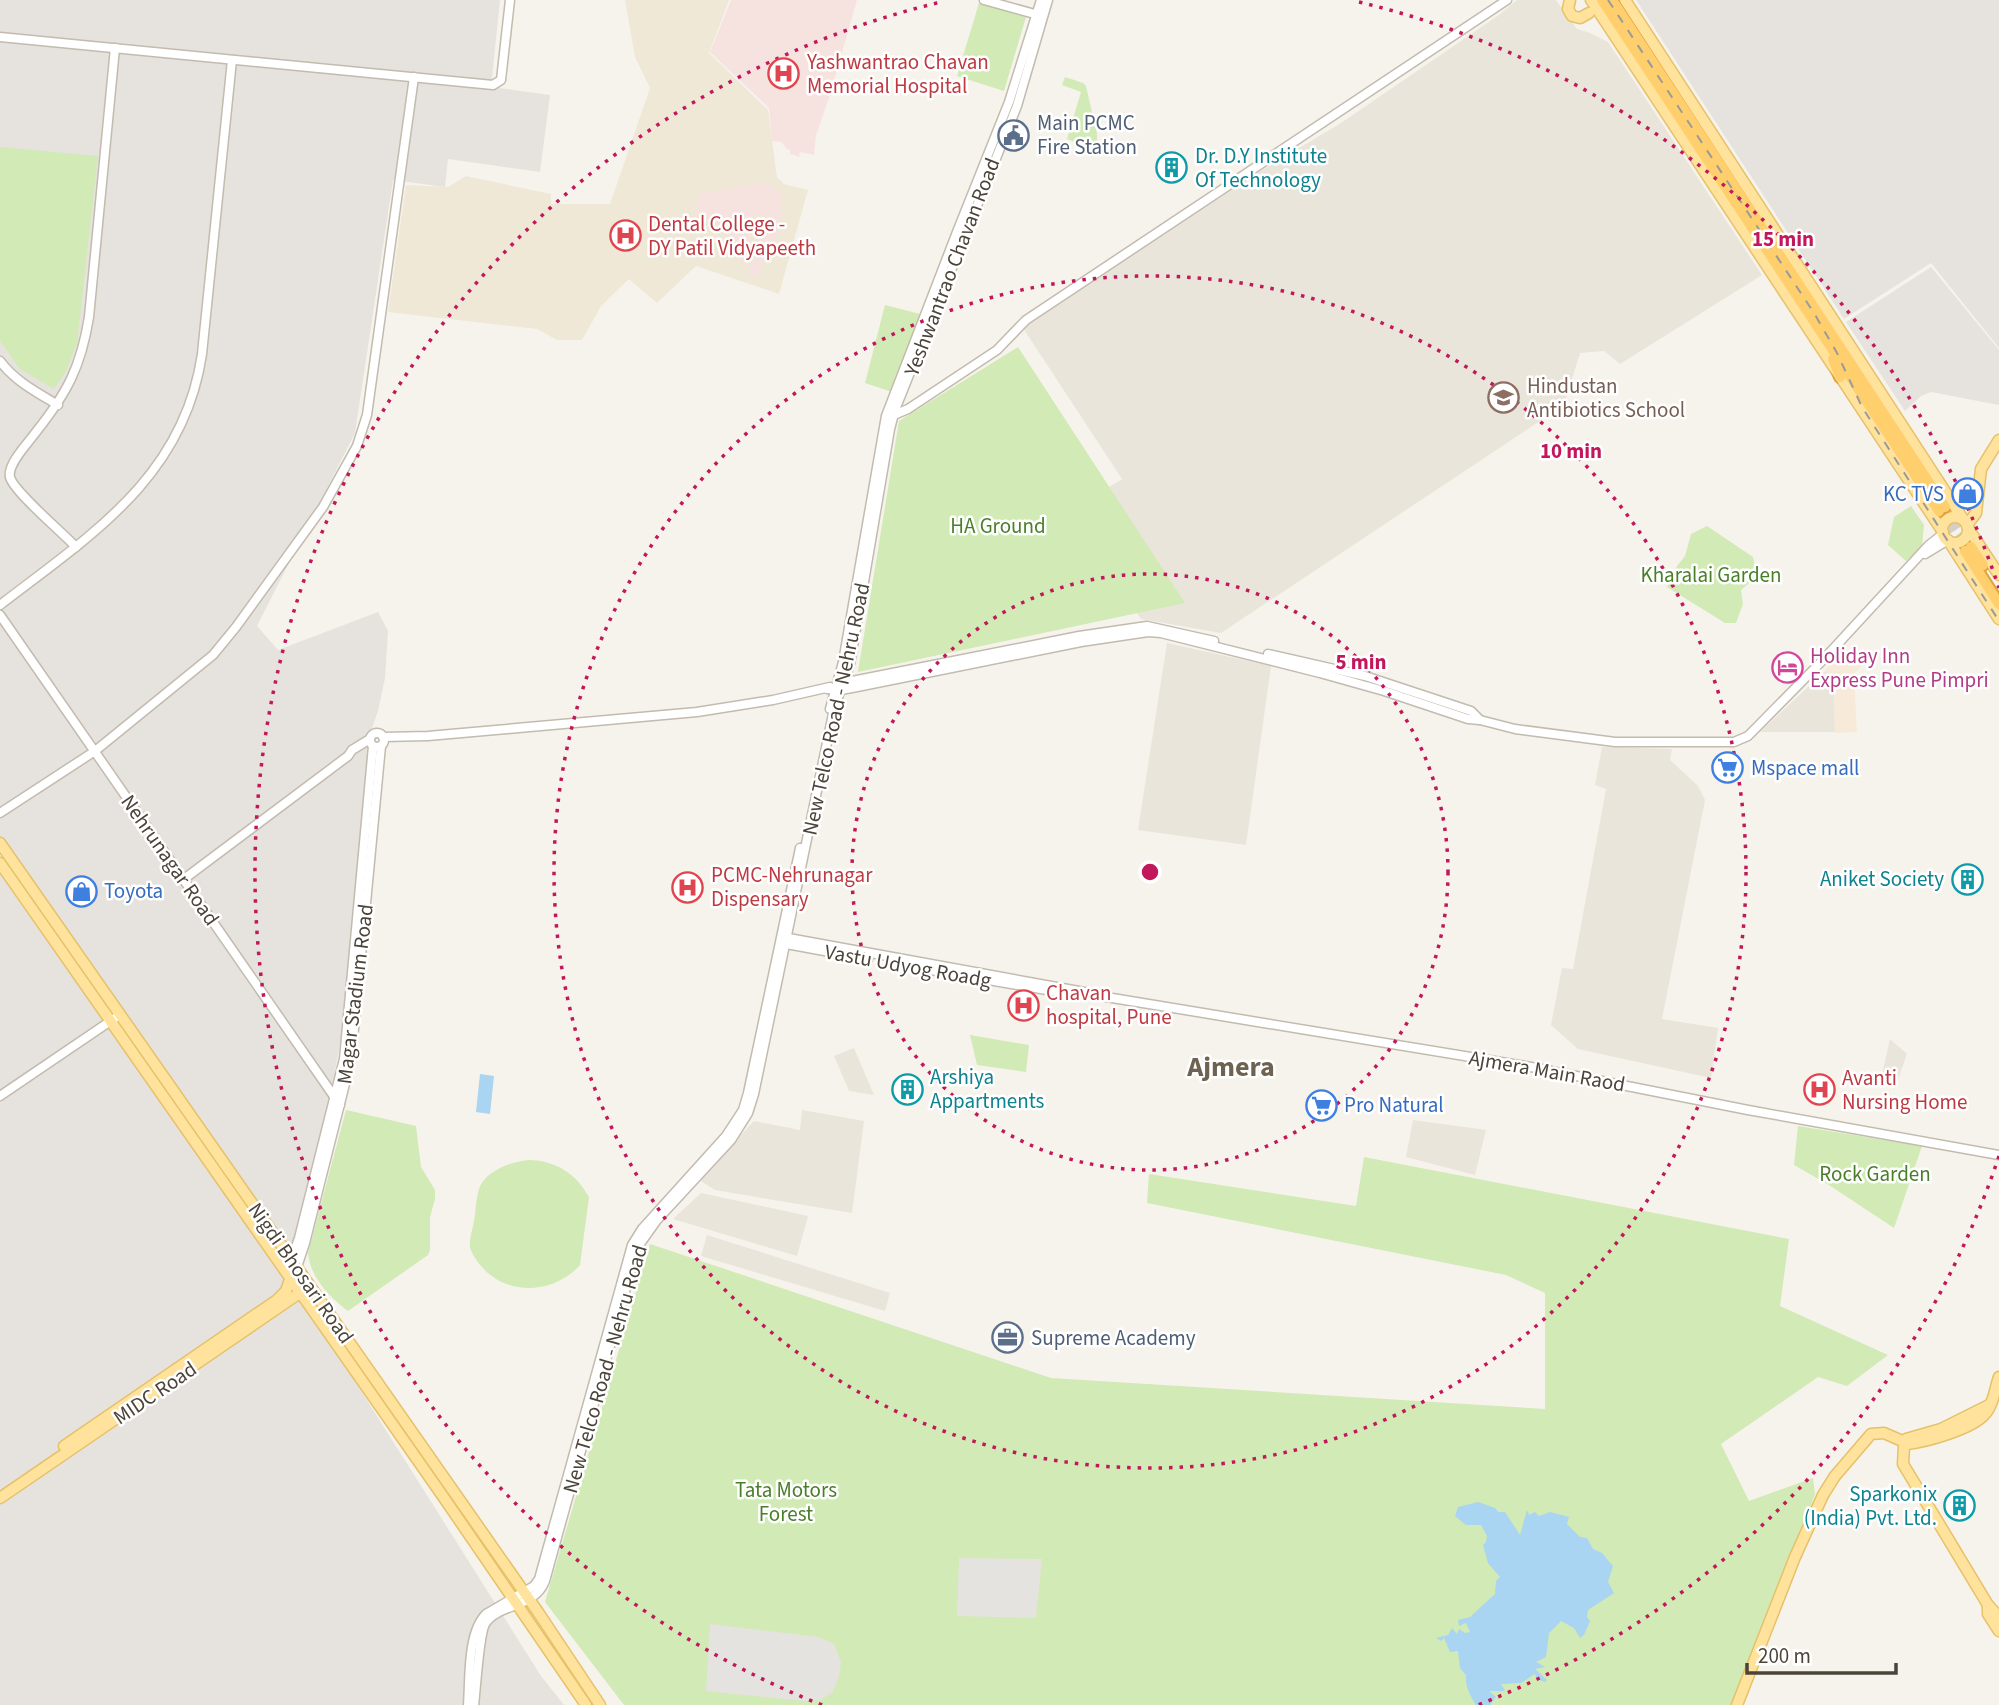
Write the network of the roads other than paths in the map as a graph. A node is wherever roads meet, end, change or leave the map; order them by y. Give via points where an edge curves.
1 (510, 0) edge
2 (984, 0) edge
3 (1041, 0) edge
4 (1048, 0) edge
5 (1507, 0) edge
6 (1570, 0) edge
7 (1591, 0) edge
8 (1602, 0) edge
9 (1612, 0) edge
10 (1625, 0) edge
11 (1589, 13) dead end
12 (1040, 16) junction
13 (0, 37) edge
14 (115, 48) junction
15 (232, 60) junction
16 (414, 78) junction
17 (1825, 323) junction
18 (1826, 340) junction
19 (1847, 342) junction
20 (0, 361) edge
21 (1840, 377) junction
22 (58, 405) junction
23 (890, 415) junction
24 (1999, 440) edge
25 (1966, 523) junction
26 (1946, 537) junction
27 (76, 547) junction
28 (1999, 575) edge
29 (1999, 590) edge
30 (1999, 604) edge
31 (0, 605) edge
32 (0, 615) edge
33 (1999, 619) edge
34 (836, 687) junction
35 (377, 743) junction
36 (95, 751) junction
37 (0, 813) edge
38 (0, 843) edge
39 (0, 863) edge
40 (184, 879) junction
41 (783, 940) junction
42 (1094, 995) joint
43 (120, 1015) junction
44 (111, 1021) junction
45 (0, 1096) edge
46 (338, 1101) junction
47 (1999, 1156) edge
48 (288, 1254) junction
49 (278, 1261) junction
50 (297, 1266) junction
51 (290, 1277) junction
52 (310, 1286) junction
53 (300, 1292) junction
54 (1999, 1377) edge
55 (78, 1441) junction
56 (1904, 1442) junction
57 (0, 1490) edge
58 (0, 1499) edge
59 (526, 1596) junction
60 (515, 1601) junction
61 (1988, 1605) junction
62 (1999, 1617) edge
63 (1999, 1631) edge
64 (468, 1705) edge
65 (474, 1705) edge
66 (586, 1705) edge
67 (600, 1705) edge
68 (1739, 1705) edge

1 - 16 street via 499,83
2 - 12 street
3 - 12 street, Yeshwantrao Chavan Road
4 - 12 street, Yeshwantrao Chavan Road
5 - 23 street via 1026,320 997,350 908,409
6 - 11 main road via 1572,16
7 - 21 main road
8 - 18 highway
9 - 17 highway
10 - 19 main road
12 - 23 street, Yeshwantrao Chavan Road via 1017,106
13 - 14 street
14 - 15 street
14 - 22 street via 88,324 80,361
15 - 16 street
15 - 27 street via 202,354 194,393 170,446 149,477
16 - 36 street via 367,415 357,446 323,507 213,656
17 - 18 highway via 1942,509
17 - 19 highway
18 - 21 highway
19 - 25 main road
20 - 22 street via 22,383
21 - 26 main road
22 - 27 street via 15,459 9,474 19,491
23 - 34 street, New Telco Road - Nehru Road via 850,664
24 - 25 main road via 1981,469
25 - 26 main road via 1963,540 1955,543
25 - 26 main road via 1948,519
25 - 28 main road
26 - 33 main road
26 - 34 street via 1929,545 1750,734 1728,743 1615,742 1515,729 1364,676 1147,626
27 - 31 street
29 - 30 highway via 1968,549
32 - 36 street, Nehrunagar Road
34 - 35 street via 697,712 397,735
34 - 41 street, New Telco Road - Nehru Road
35 - 40 street via 352,750
35 - 46 street, Magar Stadium Road
36 - 37 street
36 - 40 street, Nehrunagar Road
38 - 43 main road, Nigdi Bhosari Road
39 - 44 main road, Nigdi Bhosari Road
40 - 46 street, Nehrunagar Road
41 - 42 street, Vastu Udyog Roadg via 1042,990
41 - 59 street, New Telco Road - Nehru Road via 748,1113 731,1140 640,1241 539,1579
42 - 47 street, Ajmera Main Raod via 1531,1067
43 - 44 street
43 - 48 main road, Nigdi Bhosari Road
44 - 45 street
44 - 49 main road, Nigdi Bhosari Road
46 - 48 street, Magar Stadium Road via 299,1238
46 - 50 street, Magar Stadium Road
48 - 49 street, Magar Stadium Road
48 - 50 main road, Nigdi Bhosari Road
49 - 51 main road, Nigdi Bhosari Road
50 - 51 main road, Magar Stadium Road
50 - 52 main road, Nigdi Bhosari Road
51 - 53 main road, Nigdi Bhosari Road
51 - 55 main road, Magar Stadium Road via 277,1300
52 - 53 main road, MIDC Road
52 - 59 main road, Nigdi Bhosari Road
53 - 55 main road, MIDC Road
53 - 60 main road, Nigdi Bhosari Road
54 - 56 main road via 1989,1405
55 - 57 main road
55 - 58 main road, MIDC Road
56 - 61 main road via 1903,1464
56 - 68 main road via 1884,1433 1871,1434 1823,1495
59 - 60 street, New Telco Road - Nehru Road
59 - 67 main road, Nigdi Bhosari Road
60 - 64 street via 486,1614 477,1627
60 - 65 street via 483,1628
60 - 66 main road, Nigdi Bhosari Road
61 - 62 main road
61 - 63 main road

